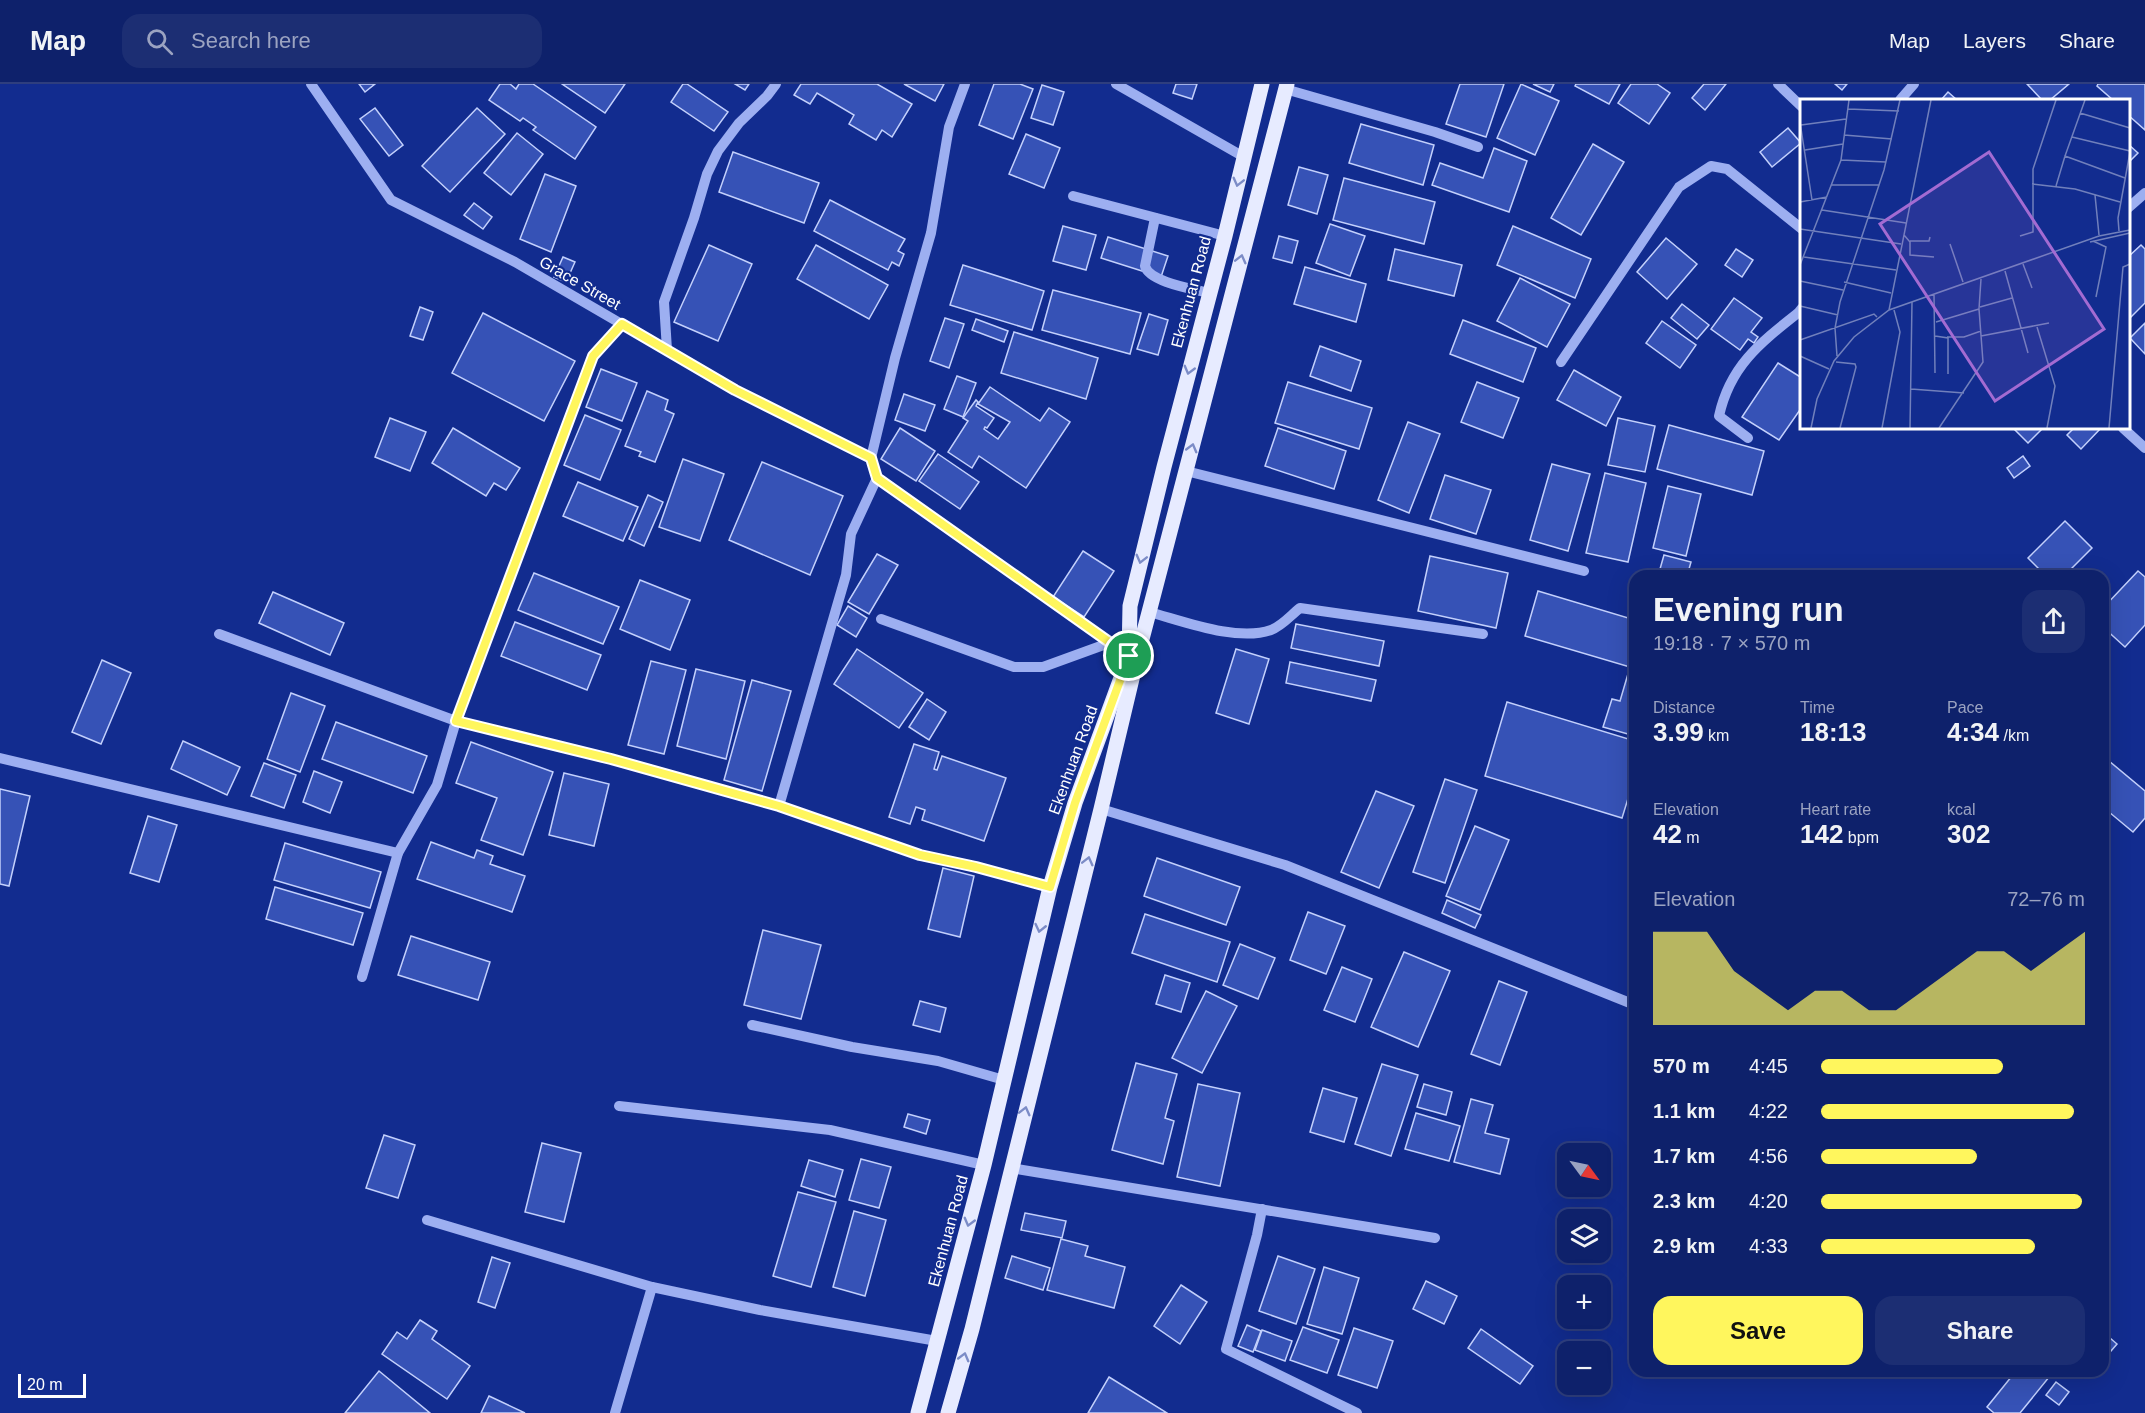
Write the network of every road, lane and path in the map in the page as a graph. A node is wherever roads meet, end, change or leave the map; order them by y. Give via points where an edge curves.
1 (311, 84) edge
2 (776, 84) edge
3 (965, 84) edge
4 (1116, 84) edge
5 (1262, 84) edge
6 (1778, 84) edge
7 (1914, 84) edge
8 (1286, 87) edge
9 (1901, 99) edge
10 (1800, 105) edge
11 (1478, 147) dead end
12 (1244, 158) junction
13 (2145, 193) edge
14 (1073, 196) dead end
15 (2130, 205) edge
16 (1155, 218) junction
17 (1800, 227) edge
18 (1225, 236) junction
19 (1209, 294) junction
20 (1800, 310) edge
21 (622, 324) junction
22 (667, 351) junction
23 (1561, 362) dead end
24 (2124, 429) edge
25 (1748, 438) dead end
26 (2145, 448) edge
27 (871, 458) junction
28 (1186, 471) junction
29 (877, 478) junction
30 (1584, 571) dead end
31 (1149, 612) junction
32 (881, 619) dead end
33 (219, 634) dead end
34 (1483, 634) dead end
35 (1108, 643) junction
36 (1129, 656) junction
37 (456, 721) junction
38 (0, 758) edge
39 (779, 806) junction
40 (1101, 809) junction
41 (398, 853) junction
42 (1050, 887) junction
43 (362, 977) dead end
44 (1629, 1003) edge
45 (752, 1025) dead end
46 (1004, 1080) junction
47 (619, 1106) dead end
48 (984, 1165) junction
49 (1011, 1168) junction
50 (1262, 1209) junction
51 (427, 1220) dead end
52 (1435, 1238) dead end
53 (652, 1287) junction
54 (937, 1341) junction
55 (615, 1413) edge
56 (918, 1413) edge
57 (948, 1413) edge
58 (1357, 1413) edge

1 - 21 street, Grace Street via 392,201 515,262
2 - 22 street via 739,123 718,151 708,174 663,302
3 - 27 street via 949,127 931,233
4 - 12 street
5 - 12 main road, Ekenhuan Road
6 - 10 street
7 - 9 street
8 - 11 street
28 -> 8 main road, Ekenhuan Road
12 -> 18 main road, Ekenhuan Road
13 - 15 street
14 - 16 street
16 - 18 street
16 - 19 street via 1146,271 1155,278
17 - 23 street via 1727,169 1711,166 1679,187
18 - 19 main road, Ekenhuan Road
19 -> 36 main road, Ekenhuan Road via 1130,606
20 - 25 street via 1739,365 1722,403 1719,416
21 - 22 street, Grace Street
21 - 37 street via 593,356
22 - 27 street, Grace Street
24 - 26 street
27 - 29 street
28 - 30 street
28 - 31 main road, Ekenhuan Road
29 - 35 street
29 - 39 street via 851,534 846,575
31 - 34 street via 1227,633 1271,630 1300,608
31 - 40 main road, Ekenhuan Road
32 - 35 street via 1014,667 1043,666
33 - 37 street
35 - 36 street
36 - 42 main road, Ekenhuan Road via 1075,803
37 - 39 street
37 - 41 street via 437,785
38 - 41 street
39 - 42 street via 920,855
40 - 44 street via 1285,865
49 -> 40 main road, Ekenhuan Road
41 - 43 street
42 -> 46 main road, Ekenhuan Road
45 - 46 street via 938,1061
46 - 48 main road, Ekenhuan Road
47 - 48 street via 830,1130
48 -> 54 main road, Ekenhuan Road
49 - 50 street
57 -> 49 main road, Ekenhuan Road
50 - 52 street
50 - 58 street via 1226,1349
51 - 53 street
53 - 54 street
53 - 55 street
54 - 56 main road, Ekenhuan Road

